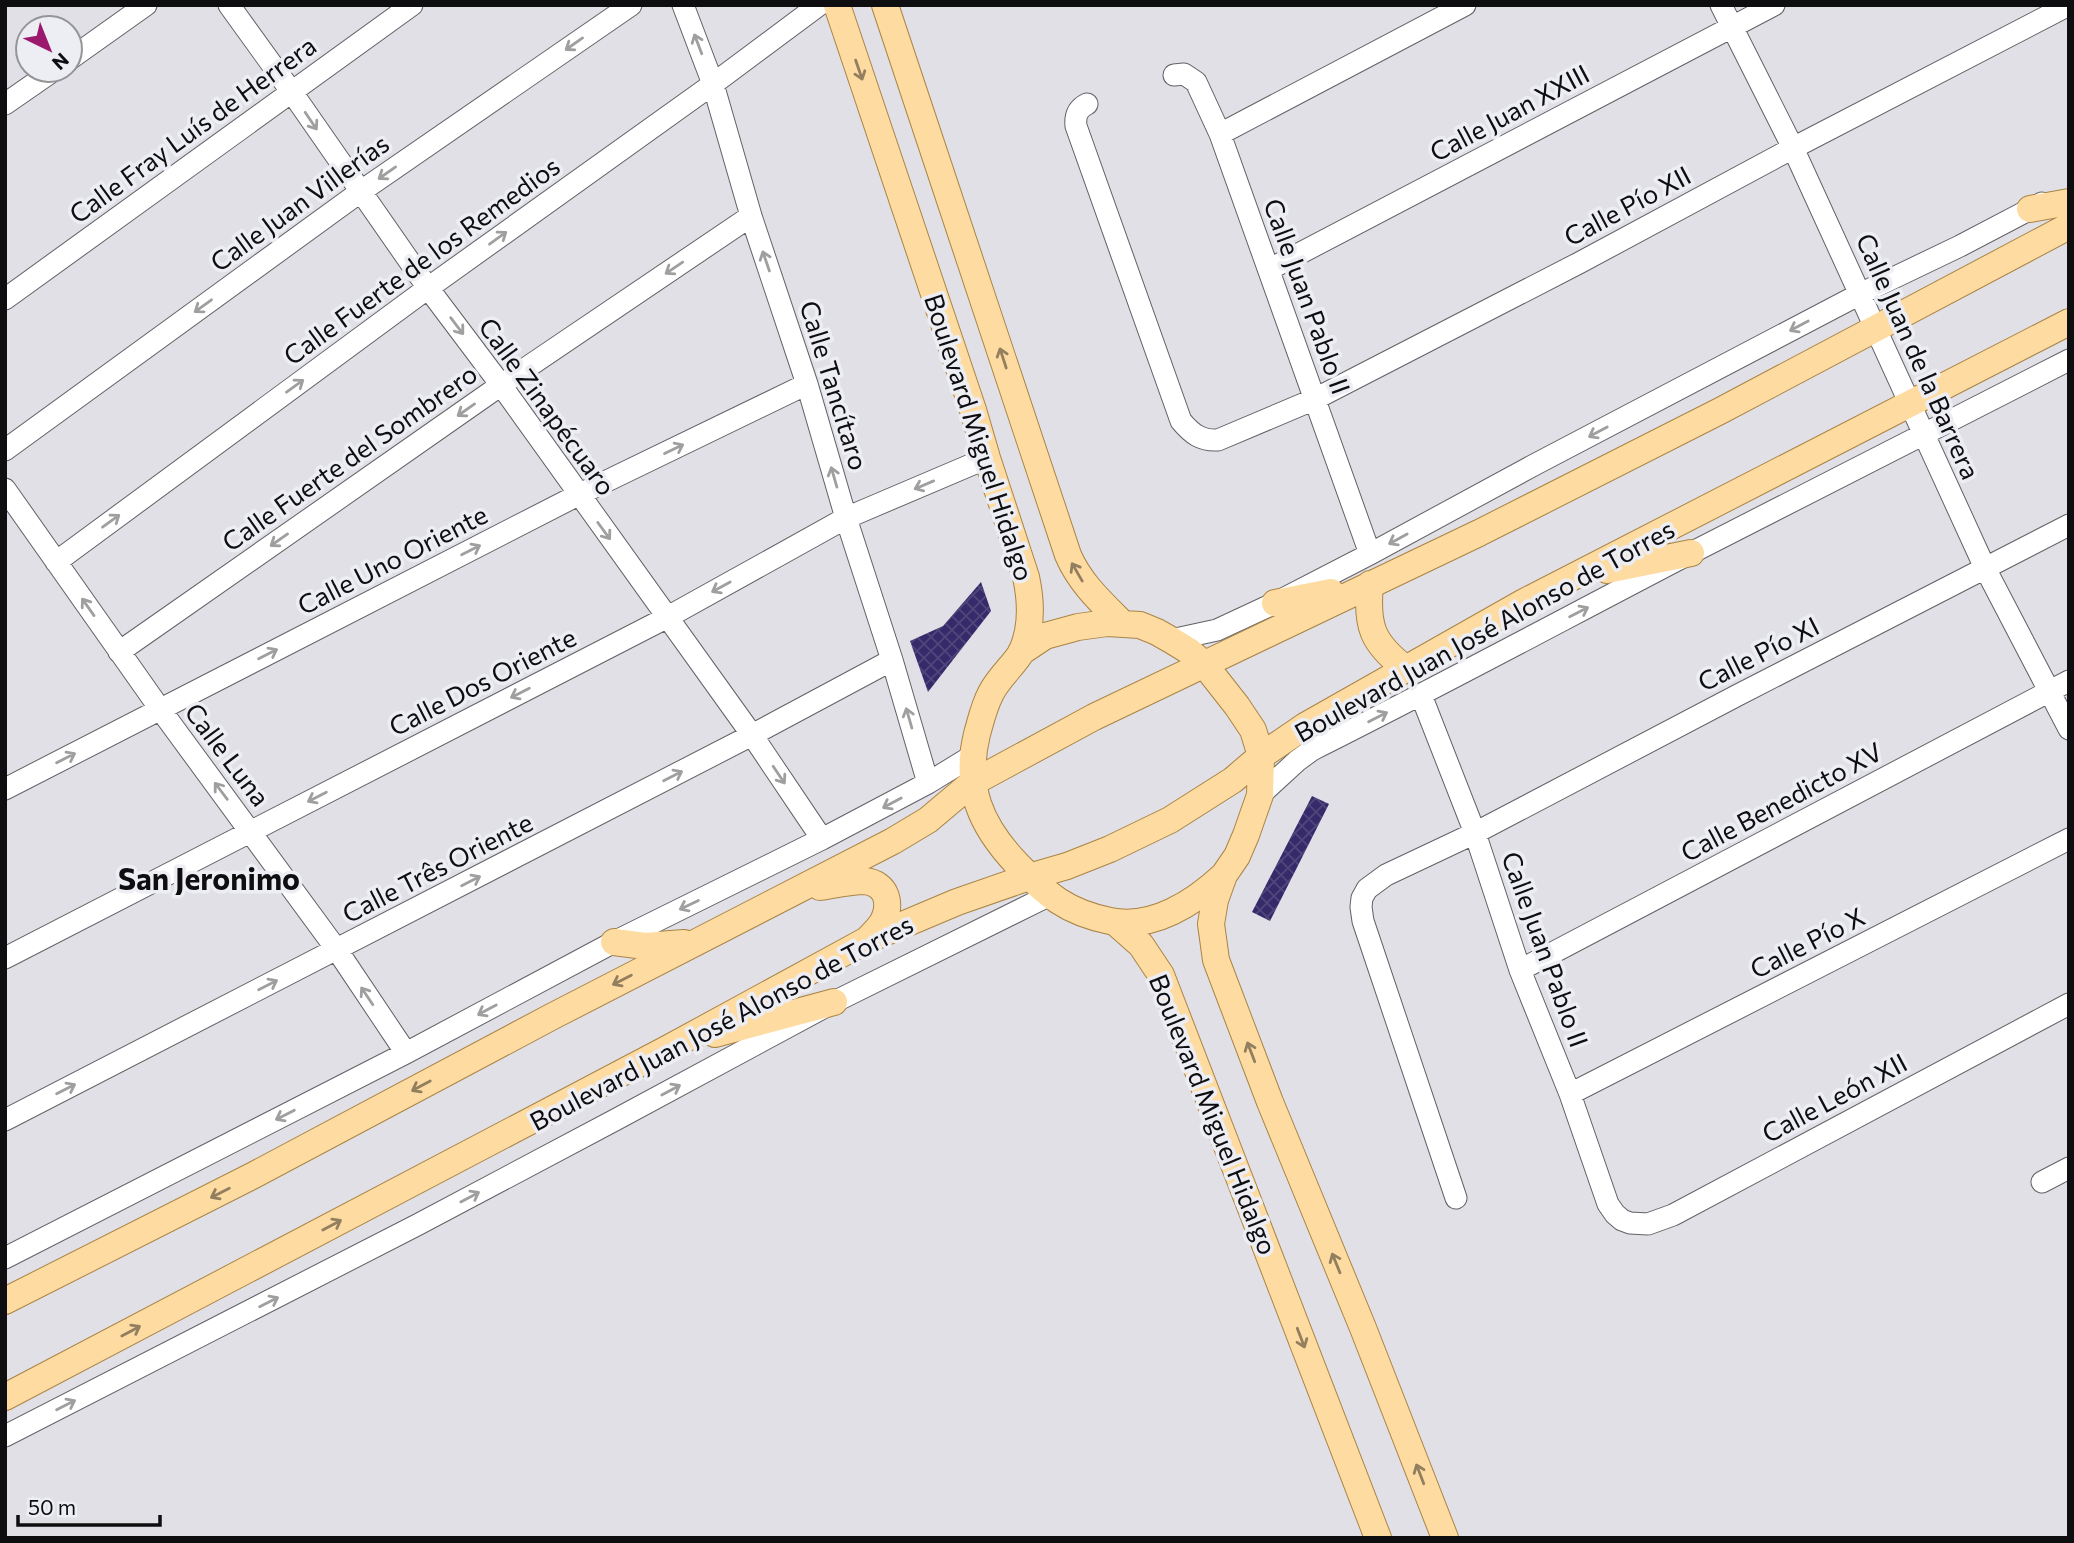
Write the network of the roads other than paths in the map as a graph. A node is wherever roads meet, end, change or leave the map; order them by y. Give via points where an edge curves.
1 (146, 5) edge
2 (229, 5) edge
3 (412, 5) edge
4 (631, 5) edge
5 (683, 5) edge
6 (819, 5) edge
7 (837, 5) edge
8 (886, 5) edge
9 (1465, 5) edge
10 (1721, 5) edge
11 (1774, 5) edge
12 (2068, 5) edge
13 (1733, 27) junction
14 (84, 49) edge
15 (1174, 75) dead end
16 (34, 84) edge
17 (713, 84) junction
18 (291, 91) junction
19 (5, 104) edge
20 (1087, 104) dead end
21 (1220, 134) junction
22 (1793, 148) junction
23 (2069, 190) edge
24 (360, 192) junction
25 (2069, 202) edge
26 (2030, 209) junction
27 (751, 216) junction
28 (2069, 226) edge
29 (1270, 269) junction
30 (428, 288) junction
31 (1860, 294) junction
32 (5, 299) edge
33 (2069, 322) edge
34 (1875, 329) junction
35 (2069, 360) edge
36 (807, 384) junction
37 (501, 385) junction
38 (1315, 400) junction
39 (1909, 404) junction
40 (1923, 435) junction
41 (5, 450) edge
42 (987, 458) junction
43 (5, 489) edge
44 (579, 495) junction
45 (846, 518) junction
46 (2069, 525) edge
47 (1690, 553) junction
48 (1370, 554) junction
49 (57, 562) junction
50 (1985, 568) junction
51 (1574, 577) junction
52 (1370, 584) junction
53 (1275, 603) junction
54 (667, 618) junction
55 (1122, 624) junction
56 (1171, 640) junction
57 (119, 652) junction
58 (1021, 652) junction
59 (892, 660) junction
60 (1204, 664) junction
61 (1406, 669) junction
62 (2059, 686) edge
63 (1421, 695) junction
64 (160, 709) junction
65 (2069, 729) edge
66 (752, 735) junction
67 (972, 756) junction
68 (1261, 757) junction
69 (928, 783) junction
70 (972, 783) junction
71 (5, 789) edge
72 (1260, 795) junction
73 (251, 831) junction
74 (1475, 833) junction
75 (822, 839) junction
76 (2069, 839) edge
77 (1224, 875) junction
78 (1029, 877) junction
79 (797, 891) junction
80 (1048, 896) junction
81 (1115, 922) junction
82 (699, 940) junction
83 (867, 940) junction
84 (614, 942) junction
85 (337, 950) junction
86 (5, 958) edge
87 (1520, 970) junction
88 (834, 1002) junction
89 (2069, 1004) edge
90 (667, 1049) junction
91 (406, 1053) junction
92 (1570, 1094) junction
93 (5, 1120) edge
94 (2069, 1168) edge
95 (2042, 1182) dead end
96 (1457, 1198) dead end
97 (1622, 1220) joint
98 (5, 1258) edge
99 (5, 1301) edge
100 (5, 1397) edge
101 (5, 1436) edge
102 (1378, 1538) edge
103 (1445, 1538) edge

1 - 14 street
2 - 18 street, Calle Zinapécuaro
3 - 18 street, Calle Fray Luís de Herrera
4 -> 24 street, Calle Juan Villerías
17 -> 5 street, Calle Tancítaro
6 - 17 street, Calle Fuerte de los Remedios
7 -> 42 main road, Boulevard Miguel Hidalgo
55 -> 8 main road, Boulevard Miguel Hidalgo via 1074,571
9 - 21 street
10 - 13 street, Calle Juan de la Barrera
11 - 13 street, Calle Juan XXIII
12 - 22 street, Calle Pío XII
13 - 22 street, Calle Juan de la Barrera
13 - 29 street, Calle Juan XXIII
15 - 21 street, Calle Juan Pablo II via 1184,74 1196,82
16 - 19 street
17 - 27 street, Calle Tancítaro
30 -> 17 street, Calle Fuerte de los Remedios
18 -> 24 street, Calle Zinapécuaro
18 - 32 street, Calle Fray Luís de Herrera
20 - 38 street, Calle Pío XII via 1077,112 1076,126 1181,421 1190,432 1218,440
21 - 29 street, Calle Juan Pablo II
22 - 31 street, Calle Juan de la Barrera
22 - 38 street, Calle Pío XII
23 - 26 street
24 - 30 street, Calle Zinapécuaro
24 -> 41 street, Calle Juan Villerías
25 - 26 main road
26 - 31 street
36 -> 27 street, Calle Tancítaro
27 -> 37 street, Calle Fuerte del Sombrero
28 - 34 main road
29 - 38 street, Calle Juan Pablo II
30 -> 37 street, Calle Zinapécuaro
49 -> 30 street, Calle Fuerte de los Remedios
31 - 34 street, Calle Juan de la Barrera
31 -> 48 street
33 - 39 main road, Boulevard Juan José Alonso de Torres
34 - 39 street, Calle Juan de la Barrera
34 - 52 main road via 1479,533
35 - 40 street, Boulevard Juan José Alonso de Torres
44 -> 36 street, Calle Uno Oriente
45 -> 36 street, Calle Tancítaro
37 - 44 street, Calle Zinapécuaro
37 -> 57 street, Calle Fuerte del Sombrero
38 - 48 street, Calle Juan Pablo II
39 - 40 street, Calle Juan de la Barrera
39 - 51 main road, Boulevard Juan José Alonso de Torres
40 - 47 street, Boulevard Juan José Alonso de Torres
40 - 50 street, Calle Juan de la Barrera
42 -> 45 street, Calle Dos Oriente
42 - 58 main road, Boulevard Miguel Hidalgo via 1029,594
43 - 49 street, Calle Luna
44 -> 54 street, Calle Zinapécuaro
64 -> 44 street, Calle Uno Oriente
45 -> 54 street, Calle Dos Oriente
45 - 59 street, Calle Tancítaro
46 - 50 street, Calle Pío XI
47 - 51 main road
63 -> 47 street, Boulevard Juan José Alonso de Torres
48 - 53 street
57 -> 49 street, Calle Luna
50 - 62 street, Calle Juan de la Barrera
50 - 74 street, Calle Pío XI
51 - 61 main road, Boulevard Juan José Alonso de Torres
52 - 53 main road
52 - 60 main road
52 - 61 main road via 1368,609 1374,634 1383,650
53 - 56 street via 1217,630
54 - 66 street, Calle Zinapécuaro
54 -> 73 street, Calle Dos Oriente
55 - 56 main road via 1140,625
55 - 58 main road via 1066,630 1045,636
56 - 60 main road
57 - 64 street, Calle Luna
58 - 67 main road, Boulevard Miguel Hidalgo via 991,693
59 - 66 street, Calle Três Oriente
69 -> 59 street, Calle Tancítaro
60 - 68 main road via 1253,730
60 - 70 main road
61 - 68 main road, Boulevard Juan José Alonso de Torres via 1337,706
62 - 65 street, Calle Juan de la Barrera
62 - 87 street, Calle Benedicto XV
72 -> 63 street, Boulevard Juan José Alonso de Torres via 1312,750
63 - 74 street, Calle Juan Pablo II
71 -> 64 street, Calle Uno Oriente
73 -> 64 street, Calle Luna
66 -> 75 street, Calle Zinapécuaro
85 -> 66 street, Calle Três Oriente
67 - 69 street
67 - 70 main road, Boulevard Miguel Hidalgo
68 - 72 main road
68 - 78 main road, Boulevard Juan José Alonso de Torres via 1170,820 1110,849
69 -> 75 street
70 - 78 main road, Boulevard Miguel Hidalgo via 992,834
70 - 79 main road via 913,830
72 - 77 main road via 1237,856
73 - 85 street, Calle Luna
73 - 86 street, Calle Dos Oriente
74 - 87 street, Calle Juan Pablo II
74 - 96 street, Calle Pío XI via 1386,875 1367,889 1361,907
75 -> 84 street
76 - 92 street, Calle Pío X
77 - 81 main road via 1203,894 1170,912 1135,922
103 -> 77 main road via 1216,960 1211,925
78 - 80 main road, Boulevard Miguel Hidalgo
78 - 83 main road, Boulevard Juan José Alonso de Torres
79 - 82 main road
79 - 83 main road via 865,881 880,886 888,897 884,920
80 - 81 main road, Boulevard Miguel Hidalgo via 1089,916
80 - 88 street
81 -> 102 main road, Boulevard Miguel Hidalgo via 1141,945 1161,975
82 - 84 main road via 663,946
82 -> 99 main road
83 - 90 main road, Boulevard Juan José Alonso de Torres
84 -> 91 street
91 -> 85 street, Calle Luna
93 -> 85 street, Calle Três Oriente
87 - 92 street, Calle Juan Pablo II
88 - 90 main road
101 -> 88 street via 405,1231
89 - 97 street, Calle León XII via 1673,1215 1639,1225
100 -> 90 main road, Boulevard Juan José Alonso de Torres
91 -> 98 street
92 - 97 street, Calle Juan Pablo II via 1608,1204
94 - 95 street

